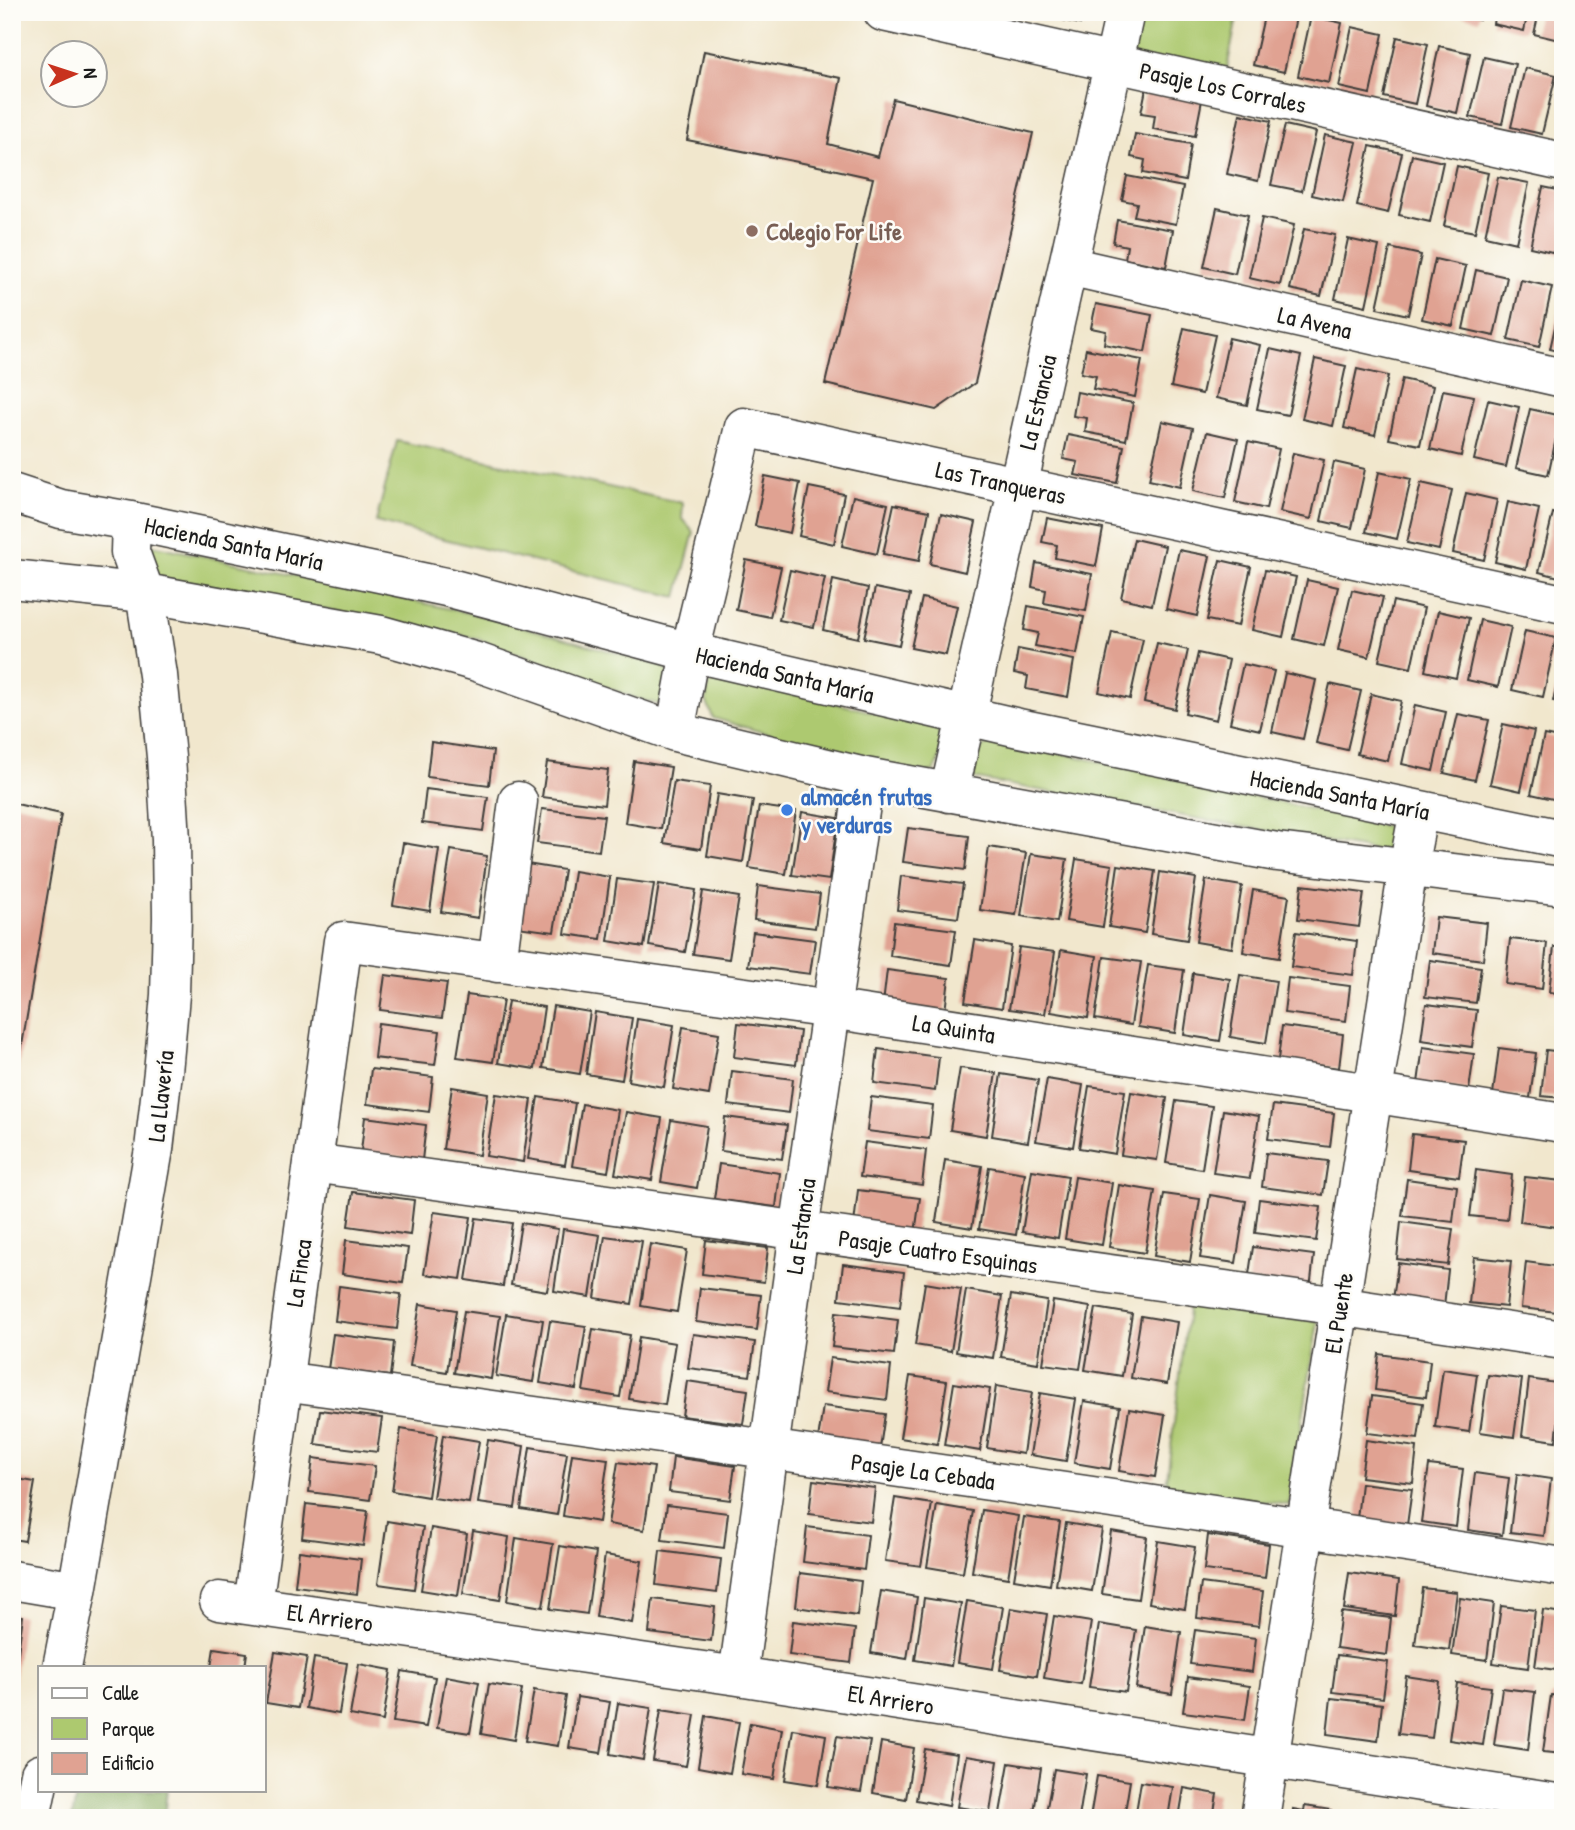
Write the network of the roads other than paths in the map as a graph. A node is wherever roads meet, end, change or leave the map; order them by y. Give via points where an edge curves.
1 (883, 12) edge
2 (1125, 12) edge
3 (1114, 63) junction
4 (1563, 162) edge
5 (1068, 266) junction
6 (1563, 378) edge
7 (1018, 486) junction
8 (12, 493) edge
9 (131, 521) junction
10 (12, 579) edge
11 (145, 593) junction
12 (1563, 604) edge
13 (690, 652) junction
14 (966, 716) junction
15 (674, 732) junction
16 (865, 777) junction
17 (949, 793) junction
18 (518, 801) dead end
19 (1419, 810) junction
20 (1563, 839) edge
21 (1408, 868) junction
22 (1563, 886) edge
23 (343, 941) joint
24 (497, 962) junction
25 (831, 1009) junction
26 (1373, 1093) junction
27 (1563, 1123) edge
28 (313, 1163) junction
29 (799, 1231) junction
30 (1339, 1306) junction
31 (1563, 1340) edge
32 (283, 1381) junction
33 (769, 1448) junction
34 (1305, 1527) junction
35 (1563, 1567) edge
36 (12, 1580) edge
37 (77, 1591) junction
38 (236, 1604) joint
39 (62, 1666) edge
40 (738, 1676) junction
41 (1269, 1758) junction
42 (1563, 1804) edge
43 (1261, 1818) edge

1 - 3 street, Pasaje Los Corrales
2 - 3 street, La Estancia
3 - 4 street, Pasaje Los Corrales
3 - 5 street, La Estancia
5 - 6 street, La Avena
5 - 7 street, La Estancia
7 - 12 street, Las Tranqueras
7 - 13 street, Las Tranqueras via 744,427
7 - 14 street, La Estancia
8 - 9 street, Hacienda Santa María via 61,509
9 - 11 street, La Llavería via 130,552
9 - 13 street, Hacienda Santa María via 446,587
10 - 11 street
11 - 15 street via 380,635 477,662
11 - 37 street, La Llavería via 168,785 170,995 154,1149
13 - 14 street, Hacienda Santa María
13 - 15 street, Las Tranqueras
14 - 17 street, La Estancia
14 - 19 street, Hacienda Santa María
15 - 16 street
16 - 17 street
16 - 25 street, La Estancia
17 - 21 street via 1277,852
18 - 24 street
19 - 20 street, Hacienda Santa María
19 - 21 street, El Puente
21 - 22 street
21 - 26 street, El Puente
23 - 24 street, La Quinta
23 - 28 street, La Finca
24 - 25 street, La Quinta
25 - 26 street, La Quinta
25 - 29 street, La Estancia
26 - 27 street, La Quinta
26 - 30 street, El Puente
28 - 29 street, Pasaje Cuatro Esquinas
28 - 32 street, La Finca
29 - 30 street, Pasaje Cuatro Esquinas
29 - 33 street, La Estancia
30 - 31 street, Pasaje Cuatro Esquinas
30 - 34 street, El Puente
32 - 33 street, Pasaje La Cebada
32 - 38 street, La Finca
33 - 34 street, Pasaje La Cebada
33 - 40 street, La Estancia
34 - 35 street, Pasaje La Cebada
34 - 41 street, El Puente
36 - 37 street
37 - 39 street, La Llavería
38 - 40 street, El Arriero
40 - 41 street, El Arriero
41 - 42 street, El Arriero
41 - 43 street, El Puente

